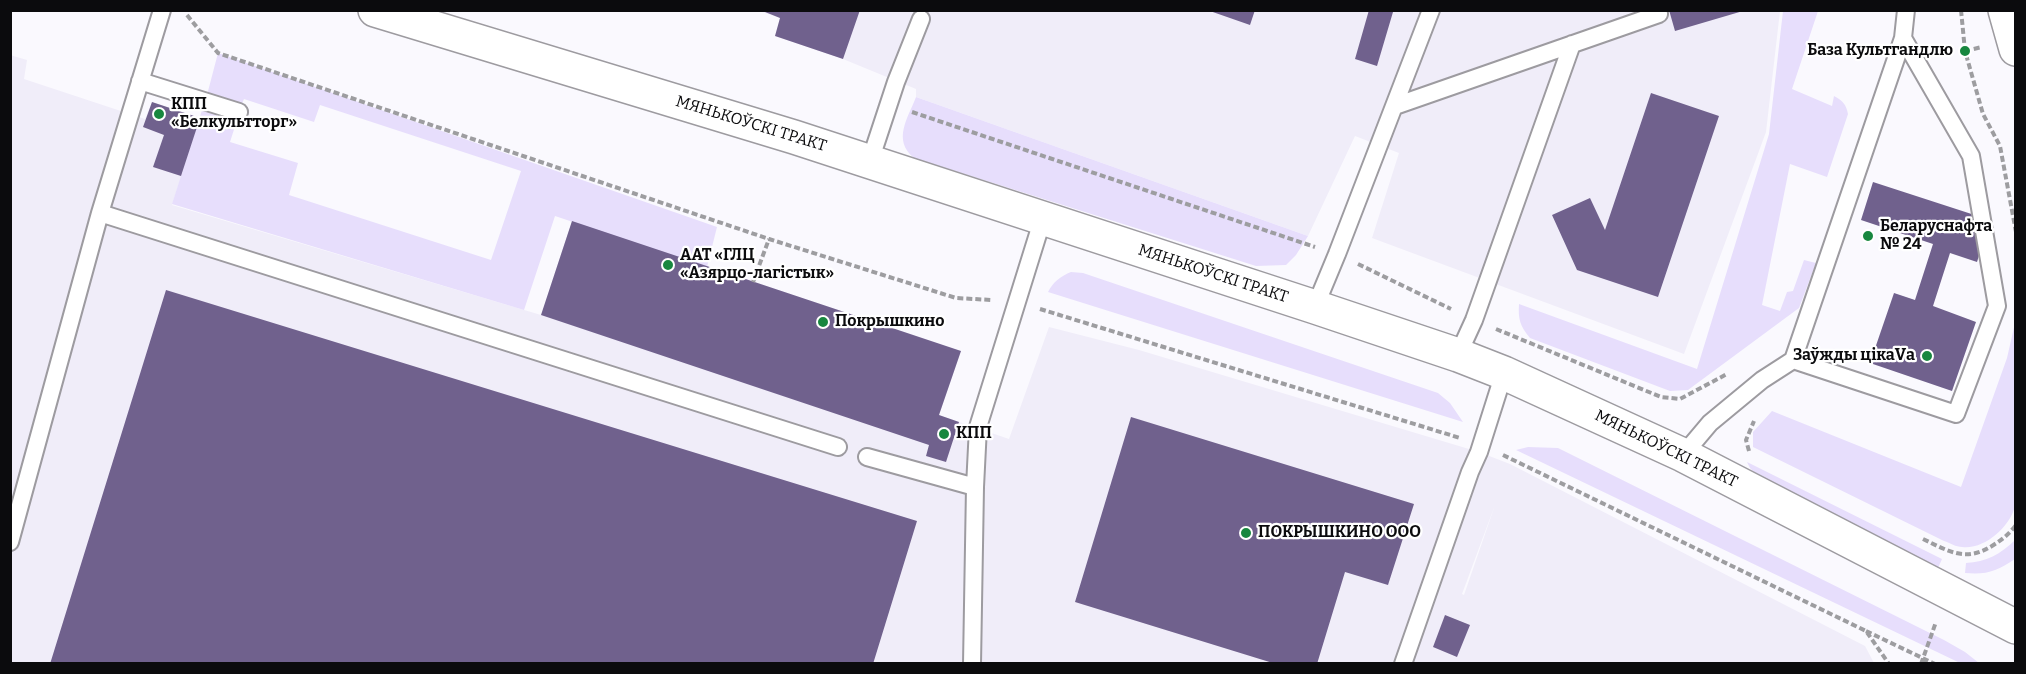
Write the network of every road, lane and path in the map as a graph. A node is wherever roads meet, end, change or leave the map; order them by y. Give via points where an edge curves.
1 (162, 10) edge
2 (183, 10) edge
3 (375, 10) edge
4 (1431, 10) edge
5 (1906, 10) edge
6 (1961, 10) edge
7 (2005, 10) edge
8 (1659, 14) dead end
9 (921, 20) dead end
10 (1903, 38) junction
11 (1572, 44) junction
12 (2016, 49) edge
13 (140, 81) junction
14 (1395, 106) junction
15 (239, 112) dead end
16 (870, 161) junction
17 (100, 213) junction
18 (1043, 218) junction
19 (2016, 232) edge
20 (769, 238) junction
21 (753, 282) dead end
22 (1018, 302) junction
23 (1315, 306) junction
24 (1458, 355) junction
25 (1793, 360) junction
26 (1504, 373) junction
27 (1760, 415) dead end
28 (1481, 444) junction
29 (838, 447) dead end
30 (1683, 455) junction
31 (1750, 455) dead end
32 (867, 457) dead end
33 (975, 487) junction
34 (2016, 525) edge
35 (1920, 538) dead end
36 (10, 543) edge
37 (2016, 627) edge
38 (1866, 631) junction
39 (1933, 633) dead end
40 (1922, 661) edge
41 (972, 663) edge
42 (1403, 663) edge
43 (1889, 663) edge
44 (1935, 663) edge

1 - 13 lane
2 - 20 path via 218,53
3 - 16 street, МЯНЬКОЎСКІ ТРАКТ
4 - 14 lane
5 - 10 lane
6 - 19 path via 1965,51 1983,114 2000,146
7 - 12 street
8 - 11 lane
9 - 16 lane
10 - 25 lane
10 - 25 lane via 1971,156 1997,306 1956,414
11 - 14 lane
11 - 24 lane
13 - 15 lane
13 - 17 lane
14 - 23 lane
16 - 18 street, МЯНЬКОЎСКІ ТРАКТ
17 - 29 lane
17 - 36 lane
18 - 22 lane
18 - 23 street, МЯНЬКОЎСКІ ТРАКТ
20 - 21 path
20 - 22 path via 956,298
22 - 28 path
22 - 33 lane via 978,427
23 - 24 street, МЯНЬКОЎСКІ ТРАКТ
24 - 26 street, МЯНЬКОЎСКІ ТРАКТ
25 - 30 lane via 1710,423
26 - 28 lane
26 - 30 street, МЯНЬКОЎСКІ ТРАКТ
27 - 31 path via 1746,440
28 - 38 path
28 - 42 lane
30 - 37 street, МЯНЬКОЎСКІ ТРАКТ
32 - 33 lane
33 - 41 lane
34 - 35 path via 2005,537 1976,554 1954,553
38 - 40 path
38 - 43 path
39 - 40 path
40 - 44 path

